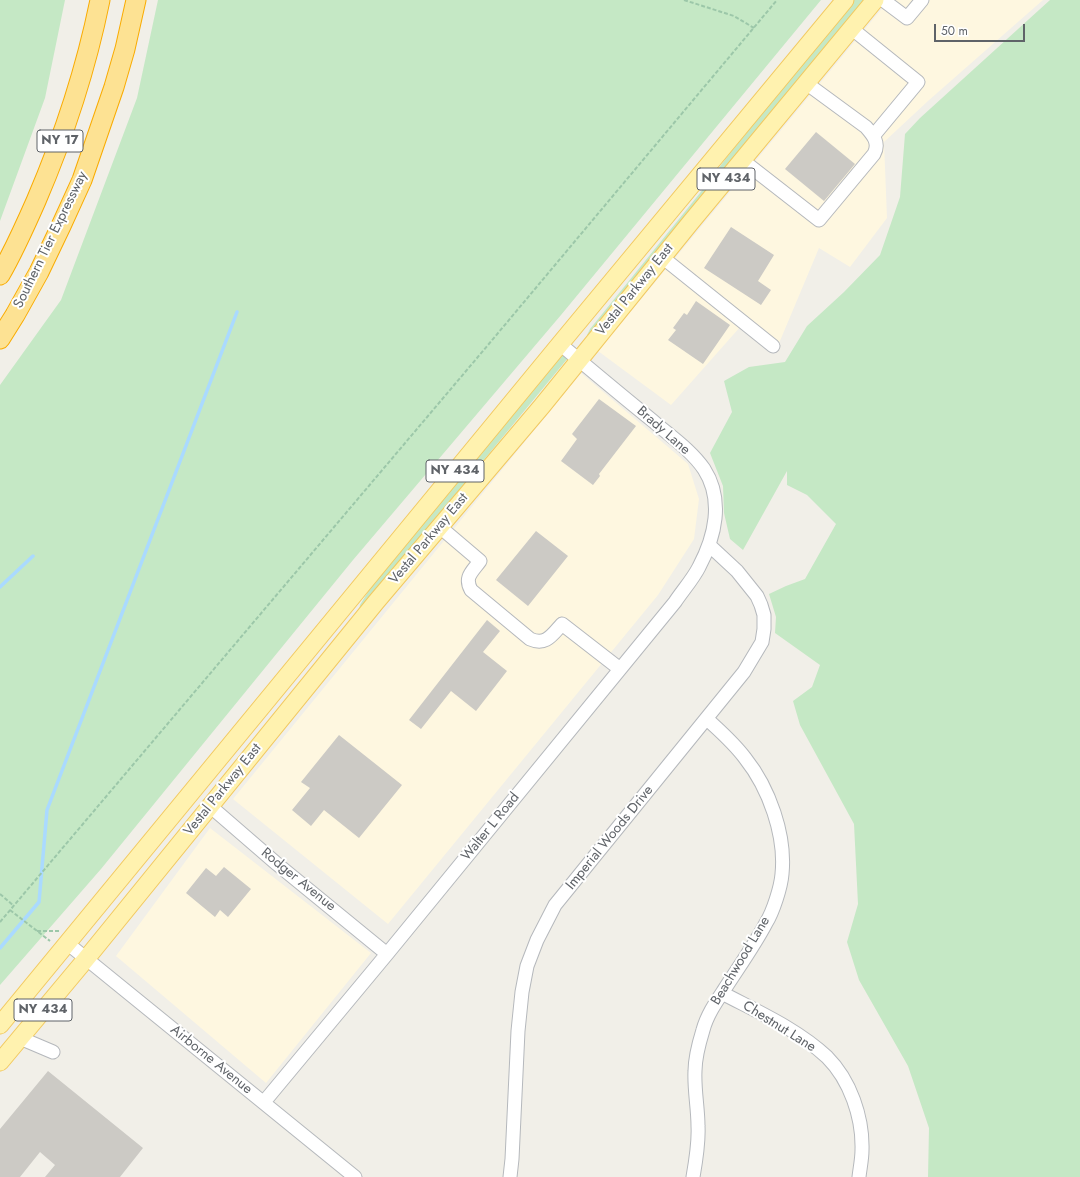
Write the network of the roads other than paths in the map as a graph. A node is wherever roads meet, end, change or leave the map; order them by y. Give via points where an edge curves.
1 (100, 0) edge
2 (136, 0) edge
3 (845, 0) edge
4 (874, 0) edge
5 (883, 0) edge
6 (922, 0) edge
7 (851, 28) junction
8 (806, 83) junction
9 (874, 135) junction
10 (742, 160) junction
11 (662, 257) junction
12 (0, 275) edge
13 (0, 339) edge
14 (560, 344) junction
15 (773, 346) dead end
16 (579, 360) junction
17 (440, 527) junction
18 (709, 545) junction
19 (620, 669) junction
20 (707, 719) junction
21 (210, 806) junction
22 (61, 938) junction
23 (387, 954) junction
24 (86, 959) junction
25 (722, 993) junction
26 (0, 1024) edge
27 (20, 1038) junction
28 (53, 1052) dead end
29 (0, 1062) edge
30 (264, 1102) junction
31 (355, 1177) edge
32 (510, 1177) edge
33 (693, 1177) edge
34 (859, 1177) edge

1 - 12 highway, NY 17 via 88,52 48,174
2 - 13 highway, Southern Tier Expressway / NY 17 via 114,87 82,180 39,272
3 - 14 main road, Vestal Parkway East / NY 434
4 - 7 main road, Vestal Parkway East / NY 434
5 - 6 street via 906,18
7 - 8 main road, Vestal Parkway East / NY 434
7 - 9 street via 918,82
8 - 9 street
8 - 10 main road, Vestal Parkway East / NY 434
9 - 10 street via 877,150 819,220
10 - 11 main road, Vestal Parkway East / NY 434
11 - 15 street
11 - 16 main road, Vestal Parkway East / NY 434
14 - 16 street, Brady Lane
14 - 22 main road, Vestal Parkway East / NY 434
16 - 17 main road, Vestal Parkway East / NY 434
16 - 18 street, Brady Lane via 670,435 703,468 715,493 716,518
17 - 19 street via 480,561 469,576 468,584 471,590 530,639 538,642 550,638 562,624
17 - 21 main road, Vestal Parkway East / NY 434
18 - 19 street, Walter L Road via 699,568 675,602
18 - 20 street, Imperial Woods Drive via 737,571 757,596 764,615 764,629 762,642 744,672
19 - 23 street, Walter L Road
20 - 25 street, Beachwood Lane via 745,758 756,774 772,807 783,857 777,897 767,922
20 - 32 street, Imperial Woods Drive via 555,905 537,940 527,966 522,992
21 - 23 street, Rodger Avenue
21 - 24 main road, Vestal Parkway East / NY 434
22 - 24 street, Airborne Avenue
22 - 26 main road, Vestal Parkway East / NY 434
23 - 30 street, Walter L Road
24 - 27 main road, Vestal Parkway East / NY 434
24 - 30 street, Airborne Avenue
25 - 33 street, Beachwood Lane via 704,1027 698,1049 695,1071 698,1149
25 - 34 street, Chestnut Lane via 806,1040 827,1058 844,1080 858,1112 861,1131
27 - 28 street
27 - 29 main road, Vestal Parkway East / NY 434
30 - 31 street, Airborne Avenue

